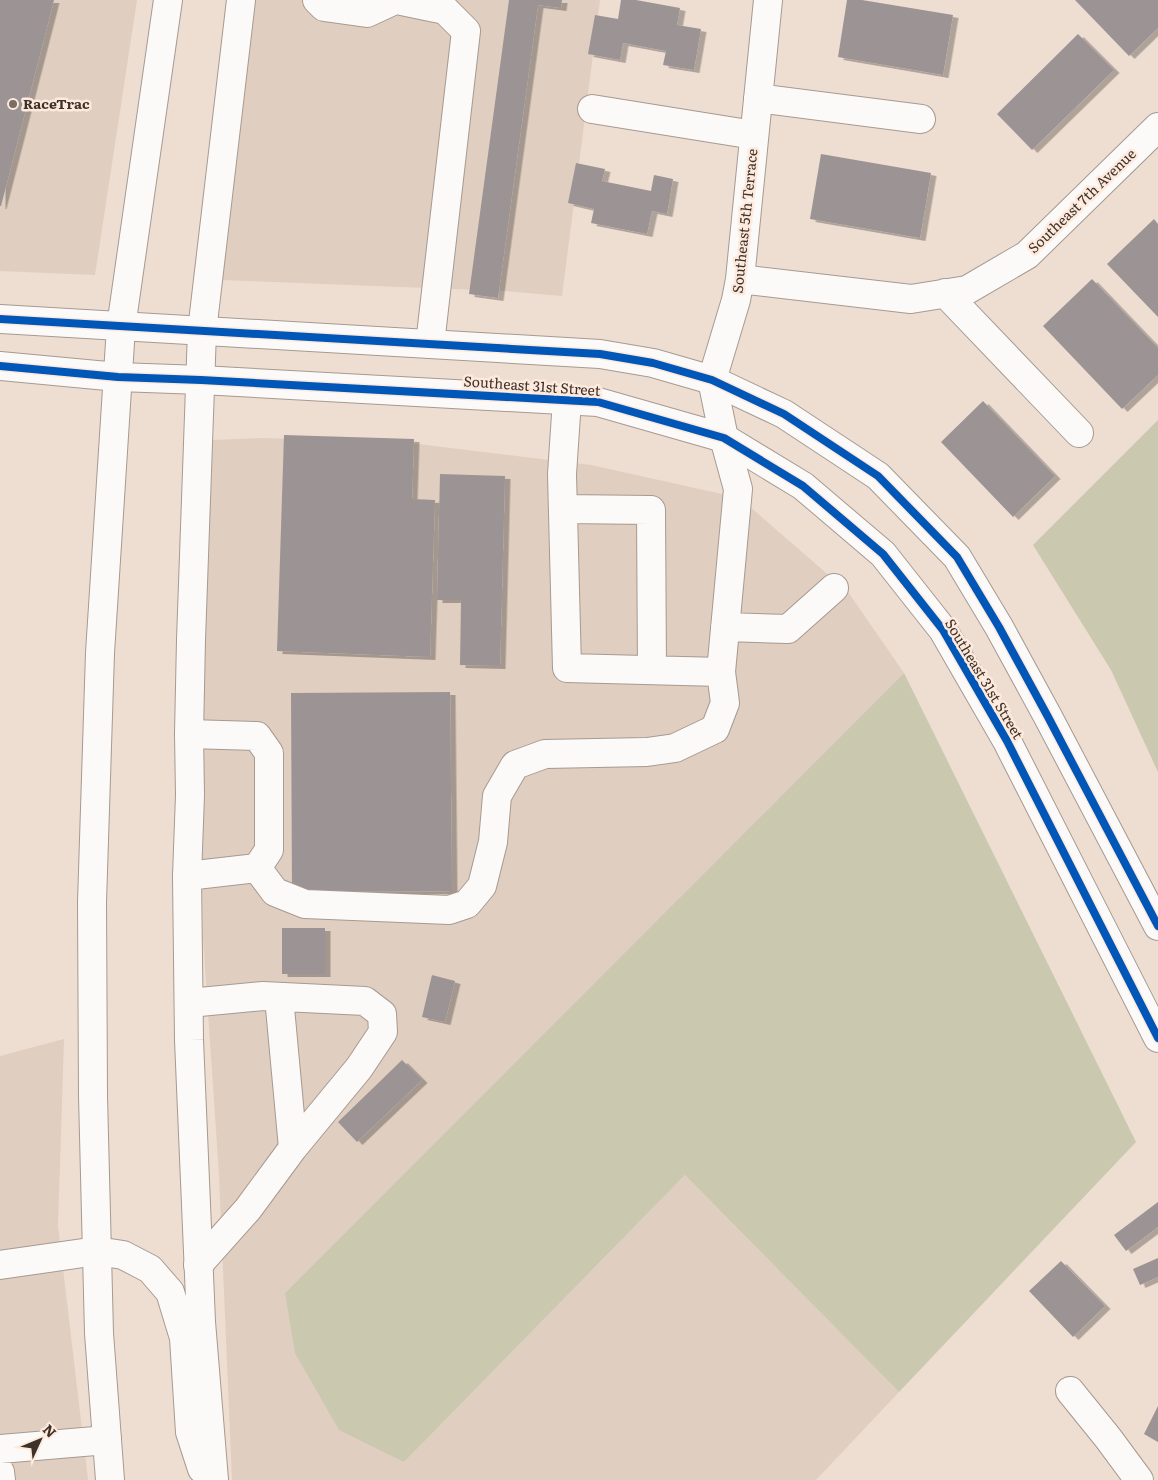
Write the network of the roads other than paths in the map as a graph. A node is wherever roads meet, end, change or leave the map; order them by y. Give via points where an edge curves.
1 (168, 0) edge
2 (241, 0) edge
3 (317, 0) edge
4 (396, 0) edge
5 (768, 0) edge
6 (758, 98) junction
7 (592, 109) dead end
8 (921, 119) dead end
9 (754, 135) junction
10 (1153, 140) edge
11 (740, 279) junction
12 (945, 293) junction
13 (0, 319) edge
14 (122, 327) junction
15 (202, 331) junction
16 (430, 344) junction
17 (0, 366) edge
18 (118, 377) junction
19 (201, 380) junction
20 (712, 380) junction
21 (567, 400) junction
22 (1079, 433) dead end
23 (724, 438) junction
24 (563, 509) junction
25 (834, 588) dead end
26 (726, 627) junction
27 (652, 670) junction
28 (722, 672) junction
29 (189, 734) junction
30 (257, 868) junction
31 (187, 876) junction
32 (1158, 926) edge
33 (279, 997) junction
34 (188, 1003) junction
35 (1158, 1038) edge
36 (293, 1148) junction
37 (97, 1251) junction
38 (198, 1264) junction
39 (0, 1266) edge
40 (1070, 1391) dead end
41 (107, 1440) junction
42 (0, 1449) edge
43 (0, 1472) edge
44 (1, 1480) edge
45 (110, 1480) edge
46 (206, 1480) edge
47 (214, 1480) edge
48 (1139, 1480) edge

1 - 14 main road
2 - 15 main road
3 - 4 main road via 324,7 367,13
4 - 16 main road via 445,10 466,31
5 - 6 main road, Southeast 5th Terrace
6 - 8 main road
6 - 9 main road, Southeast 5th Terrace
7 - 9 main road
9 - 11 main road, Southeast 5th Terrace
10 - 12 main road, Southeast 7th Avenue via 1027,255 968,290
11 - 12 main road, Southeast 7th Avenue via 911,299
11 - 20 main road, Southeast 5th Terrace
12 - 22 main road
13 - 14 main road
14 - 15 main road
14 - 18 main road
15 - 16 main road
15 - 19 main road
16 - 20 main road via 600,354 653,363
17 - 18 main road, Southeast 31st Street
18 - 19 main road, Southeast 31st Street
18 - 37 main road via 100,653 92,902
19 - 21 main road, Southeast 31st Street
19 - 29 main road
20 - 23 main road, Southeast 5th Terrace
20 - 32 main road via 784,414 878,476 957,558 1034,691
21 - 23 main road, Southeast 31st Street via 598,402
21 - 24 main road
23 - 26 main road, Southeast 5th Terrace via 738,489
23 - 35 main road, Southeast 31st Street via 803,486 883,554 943,630 1007,741
24 - 27 main road via 567,668
24 - 27 main road via 651,510
25 - 26 main road via 788,629
26 - 28 main road, Southeast 5th Terrace
27 - 28 main road
28 - 30 main road, Southeast 5th Terrace via 724,703 715,729 675,748 646,752 545,754 515,765 497,796 493,842 482,886 467,904 449,910 305,904 275,892
29 - 30 main road via 257,736 269,753 269,850
29 - 31 main road
30 - 31 main road
31 - 34 main road
33 - 34 main road
33 - 36 main road
33 - 36 main road via 366,1001 382,1014 383,1032 359,1068
34 - 38 main road
36 - 38 main road via 248,1209
37 - 39 main road
37 - 41 main road
37 - 46 main road via 124,1255 150,1269 170,1292 184,1338 190,1432
38 - 47 main road
40 - 48 main road
41 - 42 main road
41 - 45 main road
43 - 44 main road

